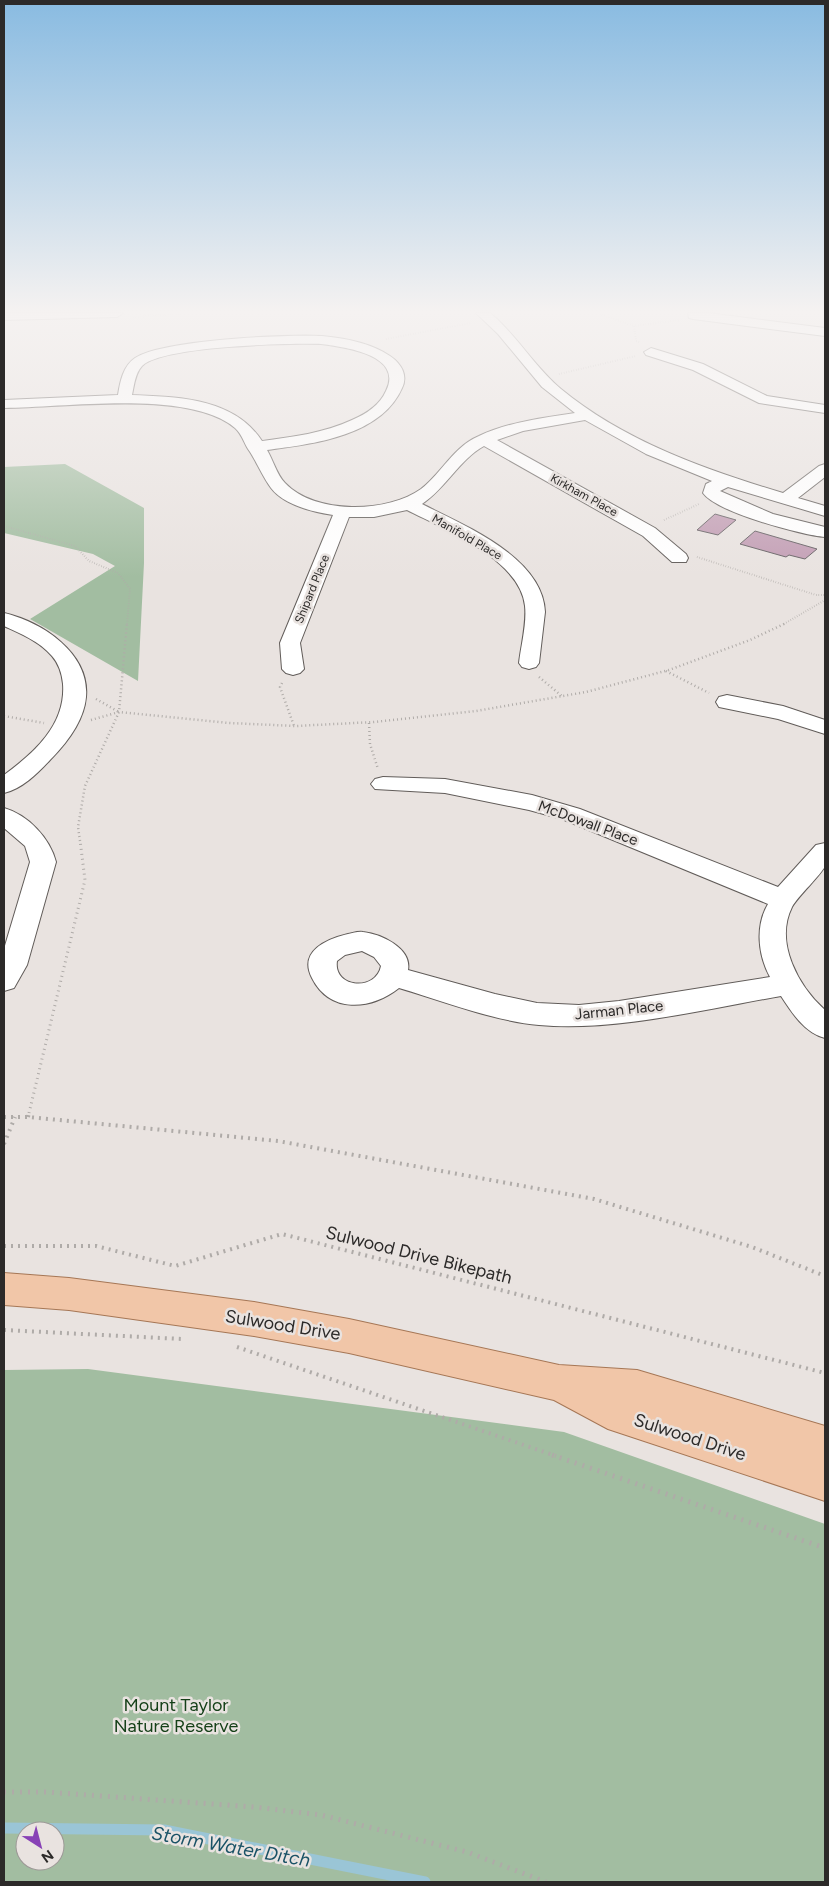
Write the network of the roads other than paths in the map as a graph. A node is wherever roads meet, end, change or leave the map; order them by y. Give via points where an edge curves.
1 (124, 401) edge
2 (175, 401) edge
3 (390, 401) edge
4 (570, 401) edge
5 (771, 401) edge
6 (4, 404) edge
7 (825, 409) edge
8 (587, 415) junction
9 (484, 439) junction
10 (255, 447) junction
11 (825, 470) edge
12 (726, 480) junction
13 (785, 500) junction
14 (407, 503) junction
15 (343, 511) junction
16 (825, 511) edge
17 (825, 532) edge
18 (679, 558) road end
19 (4, 619) edge
20 (529, 663) road end
21 (293, 669) road end
22 (727, 702) road end
23 (825, 727) edge
24 (383, 784) road end
25 (4, 786) edge
26 (4, 816) edge
27 (825, 851) edge
28 (784, 900) junction
29 (393, 976) dead end
30 (4, 980) edge
31 (788, 984) junction
32 (825, 1027) edge
33 (4, 1289) edge
34 (559, 1383) junction
35 (825, 1446) edge
36 (825, 1481) edge

1 - 6 street
2 - 10 street via 217,411 242,426
3 - 10 street via 360,422 328,434
4 - 8 street
5 - 7 street
8 - 9 street via 524,427
8 - 12 street via 647,448
9 - 14 street via 457,456 428,491
9 - 18 street, Kirkham Place via 644,529
10 - 15 street via 286,494 306,504
11 - 13 street
12 - 13 street
12 - 17 street via 712,488 711,493 758,515
13 - 16 street
14 - 15 street via 378,510
14 - 20 street, Manifold Place via 494,551 522,575 532,590 535,606
15 - 21 street, Shipard Place via 290,643
19 - 25 street via 31,629 51,642 72,668 76,680 75,701 55,742 34,764
22 - 23 street via 783,712
24 - 28 street, McDowall Place via 445,786 547,807 590,821
26 - 30 street via 29,835 41,850 43,862 13,965
27 - 28 street
28 - 31 street via 773,926 774,948
29 - 31 street, Jarman Place via 494,1005 537,1014 579,1016
31 - 32 street
33 - 34 main road, Sulwood Drive via 69,1294 254,1319 349,1336
34 - 35 main road, Sulwood Drive via 637,1389
34 - 36 main road, Sulwood Drive via 608,1410

